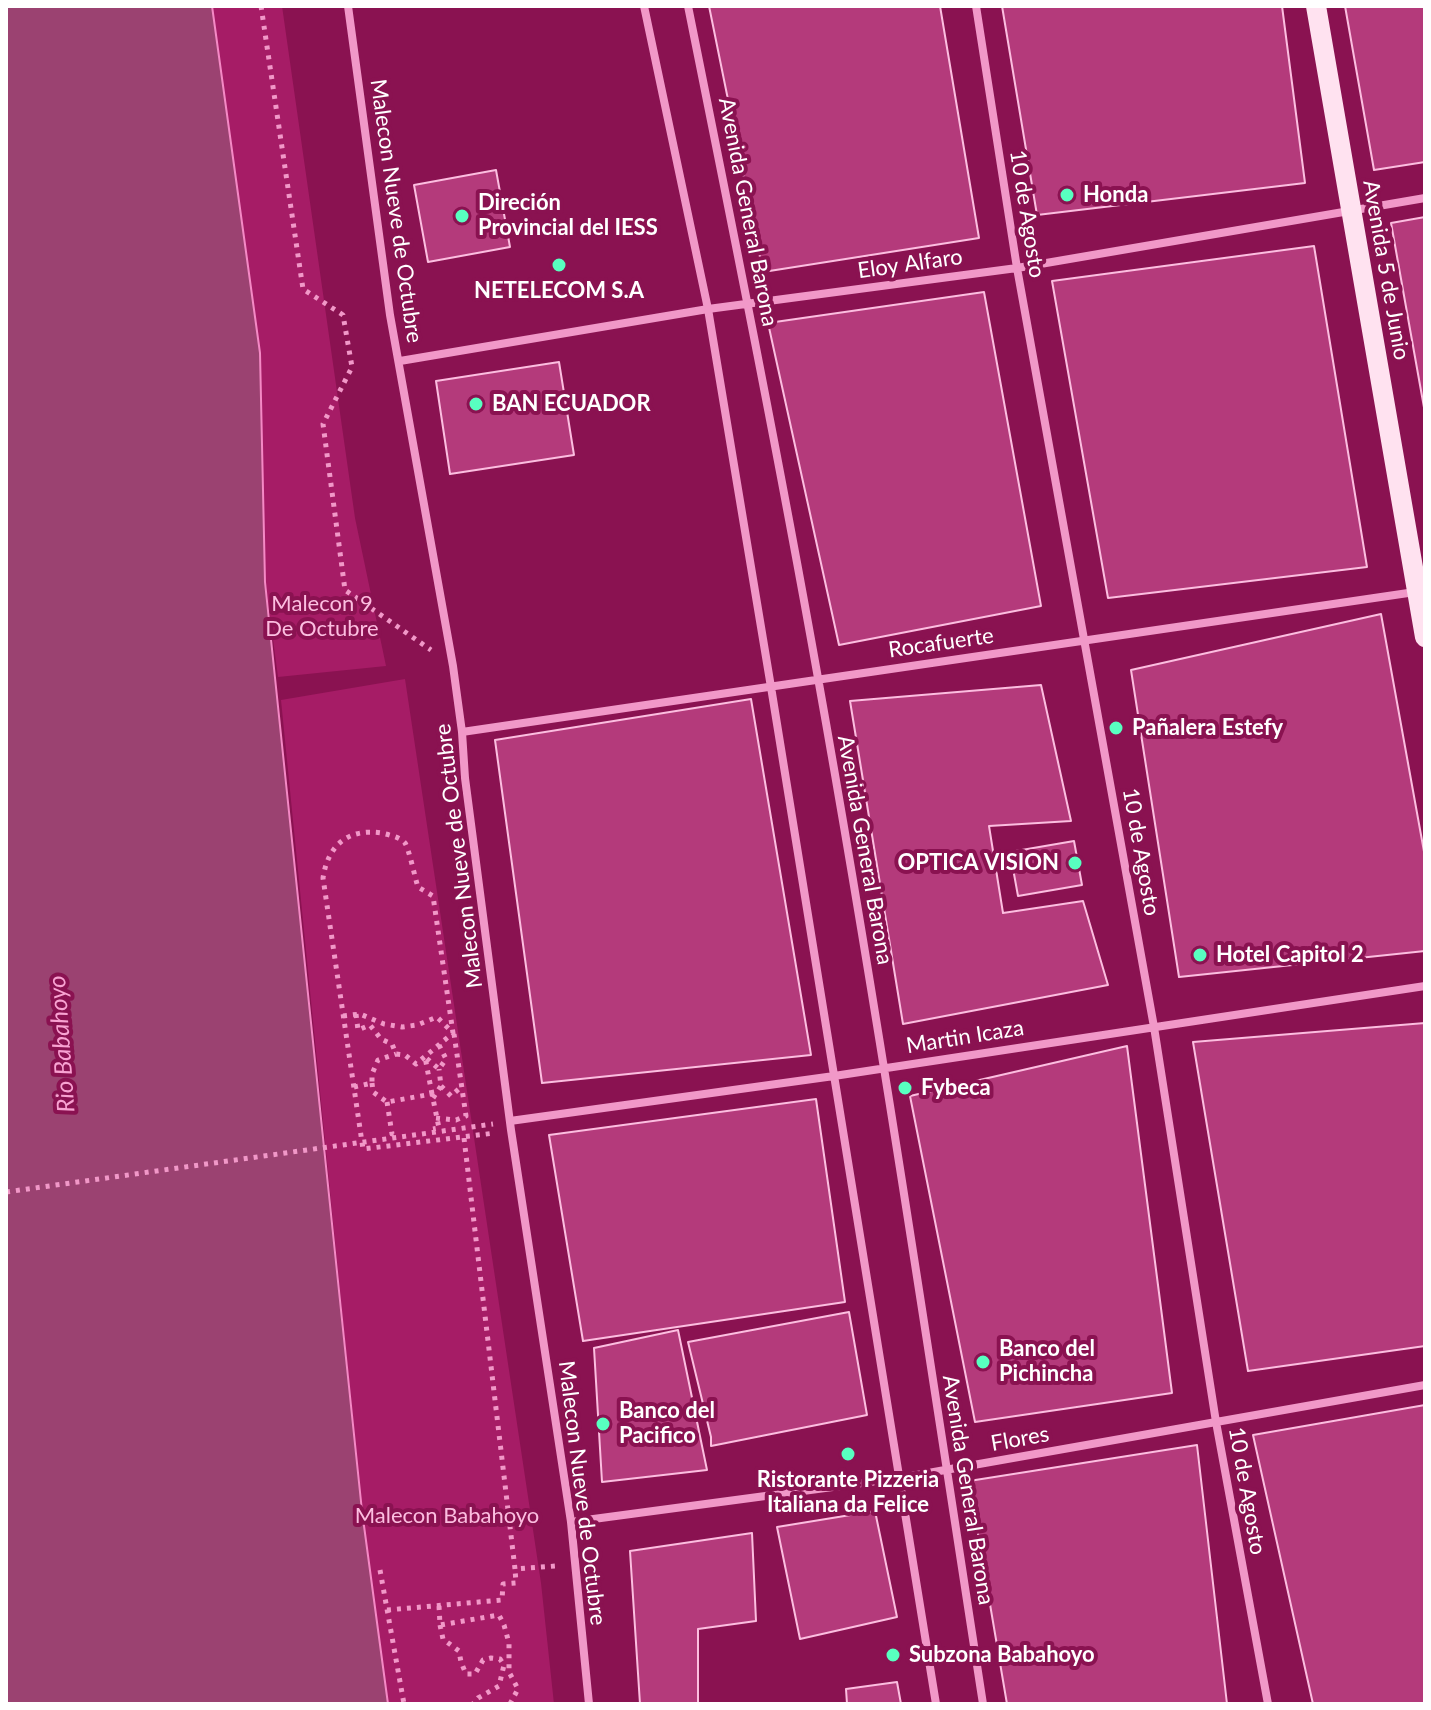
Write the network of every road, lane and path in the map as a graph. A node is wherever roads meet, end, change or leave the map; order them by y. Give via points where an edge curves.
1 (261, 6) edge
2 (348, 6) edge
3 (644, 6) edge
4 (688, 6) edge
5 (976, 6) edge
6 (1316, 6) edge
7 (1425, 198) edge
8 (1351, 209) junction
9 (1017, 268) junction
10 (748, 304) junction
11 (708, 309) junction
12 (400, 361) junction
13 (1421, 591) edge
14 (1425, 637) edge
15 (1084, 640) junction
16 (453, 666) junction
17 (818, 679) junction
18 (771, 687) junction
19 (462, 732) junction
20 (1425, 986) edge
21 (356, 1014) junction
22 (343, 1016) junction
23 (1154, 1027) junction
24 (453, 1033) junction
25 (439, 1045) junction
26 (396, 1054) junction
27 (425, 1057) junction
28 (446, 1059) junction
29 (458, 1063) junction
30 (883, 1068) junction
31 (439, 1069) junction
32 (834, 1076) junction
33 (372, 1083) junction
34 (441, 1086) junction
35 (354, 1087) junction
36 (461, 1087) junction
37 (432, 1097) junction
38 (387, 1102) junction
39 (436, 1118) junction
40 (511, 1126) junction
41 (464, 1138) junction
42 (6, 1192) edge
43 (1425, 1385) edge
44 (1216, 1422) junction
45 (947, 1470) junction
46 (900, 1478) junction
47 (571, 1522) junction
48 (575, 1565) junction
49 (515, 1569) junction
50 (380, 1570) dead end
51 (439, 1606) junction
52 (387, 1610) junction
53 (440, 1625) junction
54 (404, 1704) edge
55 (473, 1704) edge
56 (510, 1704) edge
57 (589, 1704) edge
58 (936, 1704) edge
59 (983, 1704) edge
60 (1268, 1704) edge

1 - 16 path via 303,289 343,315 352,367 323,424 345,590
2 - 12 street, Malecon Nueve de Octubre
3 - 11 street
4 - 10 street, Avenida General Barona
5 - 9 street, 10 de Agosto
6 - 8 main road, Avenida 5 de Junio
7 - 8 street, Eloy Alfaro
8 - 9 street, Eloy Alfaro
8 - 13 main road, Avenida 5 de Junio
9 - 10 street, Eloy Alfaro
9 - 15 street, 10 de Agosto
10 - 11 street, Eloy Alfaro
10 - 17 street, Avenida General Barona
11 - 12 street, Eloy Alfaro
11 - 18 street
12 - 16 street, Malecon Nueve de Octubre
13 - 14 main road, Avenida 5 de Junio
13 - 15 street, Rocafuerte
15 - 17 street, Rocafuerte
15 - 23 street, 10 de Agosto
16 - 19 street, Malecon Nueve de Octubre
17 - 18 street, Rocafuerte
17 - 30 street, Avenida General Barona
18 - 19 street, Rocafuerte
18 - 32 street
19 - 40 street, Malecon Nueve de Octubre
20 - 23 street, Martin Icaza
21 - 22 path
21 - 24 path via 402,1027 437,1017
21 - 26 path via 358,1030 370,1025
22 - 24 path via 325,869 344,837 385,834 406,844 418,887 433,896
22 - 35 path
23 - 30 street, Martin Icaza
23 - 44 street, 10 de Agosto
24 - 25 path
24 - 29 path
25 - 27 path
25 - 28 path
26 - 27 path via 416,1064
26 - 33 path via 378,1060
27 - 31 path
27 - 37 path
28 - 29 path
28 - 31 path
29 - 36 path
30 - 32 street, Martin Icaza
30 - 45 street, Avenida General Barona
31 - 34 path
32 - 40 street, Martin Icaza
32 - 46 street
33 - 35 path
33 - 38 path via 373,1092
34 - 36 path via 451,1096
34 - 37 path
35 - 41 path via 363,1149
36 - 39 path via 466,1116
37 - 38 path
37 - 39 path
38 - 39 path via 392,1134 439,1128
40 - 41 path
40 - 42 path
40 - 47 street, Malecon Nueve de Octubre
41 - 49 path
43 - 44 street, Flores
44 - 45 street, Flores
44 - 60 street, 10 de Agosto
45 - 46 street, Flores
45 - 59 street, Avenida General Barona
46 - 47 street, Flores
46 - 58 street
47 - 48 street, Malecon Nueve de Octubre
48 - 49 path
48 - 57 street, Malecon Nueve de Octubre
49 - 51 path via 516,1583 503,1584 502,1600
50 - 52 path
51 - 52 path
51 - 53 path
52 - 54 path
53 - 55 path via 443,1639 459,1651 466,1674 475,1674 483,1660 491,1658 504,1665 499,1686
53 - 56 path via 499,1615 509,1643 509,1672 518,1689

